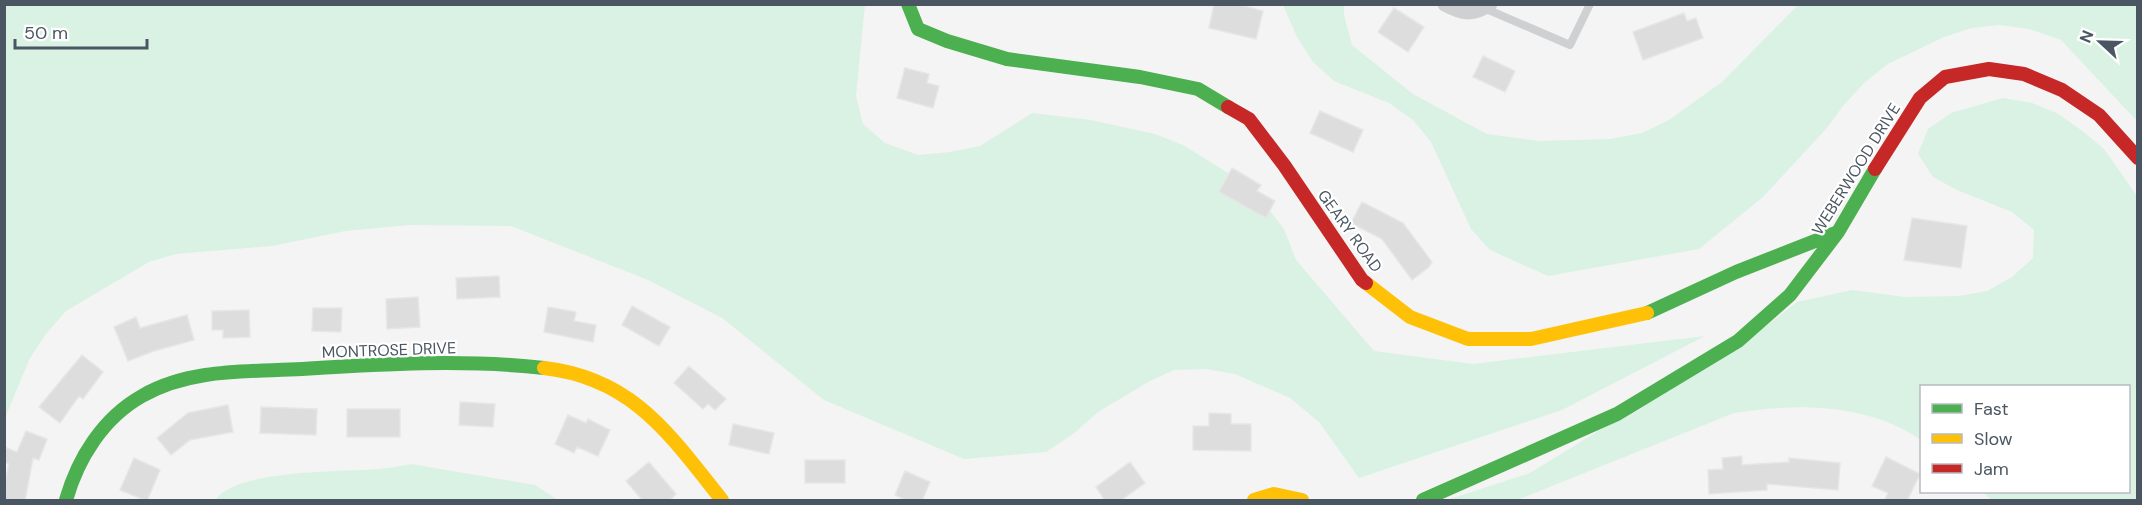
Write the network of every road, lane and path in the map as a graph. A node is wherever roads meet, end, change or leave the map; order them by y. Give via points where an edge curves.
1 (908, 4) edge
2 (1445, 4) edge
3 (1590, 4) edge
4 (1487, 6) edge
5 (2138, 158) edge
6 (1838, 232) junction
7 (66, 501) edge
8 (722, 501) edge
9 (1254, 501) edge
10 (1302, 501) edge
11 (1423, 501) edge

1 - 6 street, GEARY ROAD via 918,29 1007,59 1198,88 1249,119 1362,280 1410,317 1468,339 1531,339 1641,316 1736,272
2 - 4 street via 1461,13
3 - 4 lane via 1570,45
5 - 6 street, WEBERWOOD DRIVE via 2099,115 2053,86 2024,74 1989,69 1945,77 1920,98
6 - 11 street, WEBERWOOD DRIVE via 1790,295 1738,341 1617,414
7 - 8 street, MONTROSE DRIVE via 80,463 102,430 126,406 157,388 211,374 435,363 564,370 609,386 645,409
9 - 10 street via 1274,494

